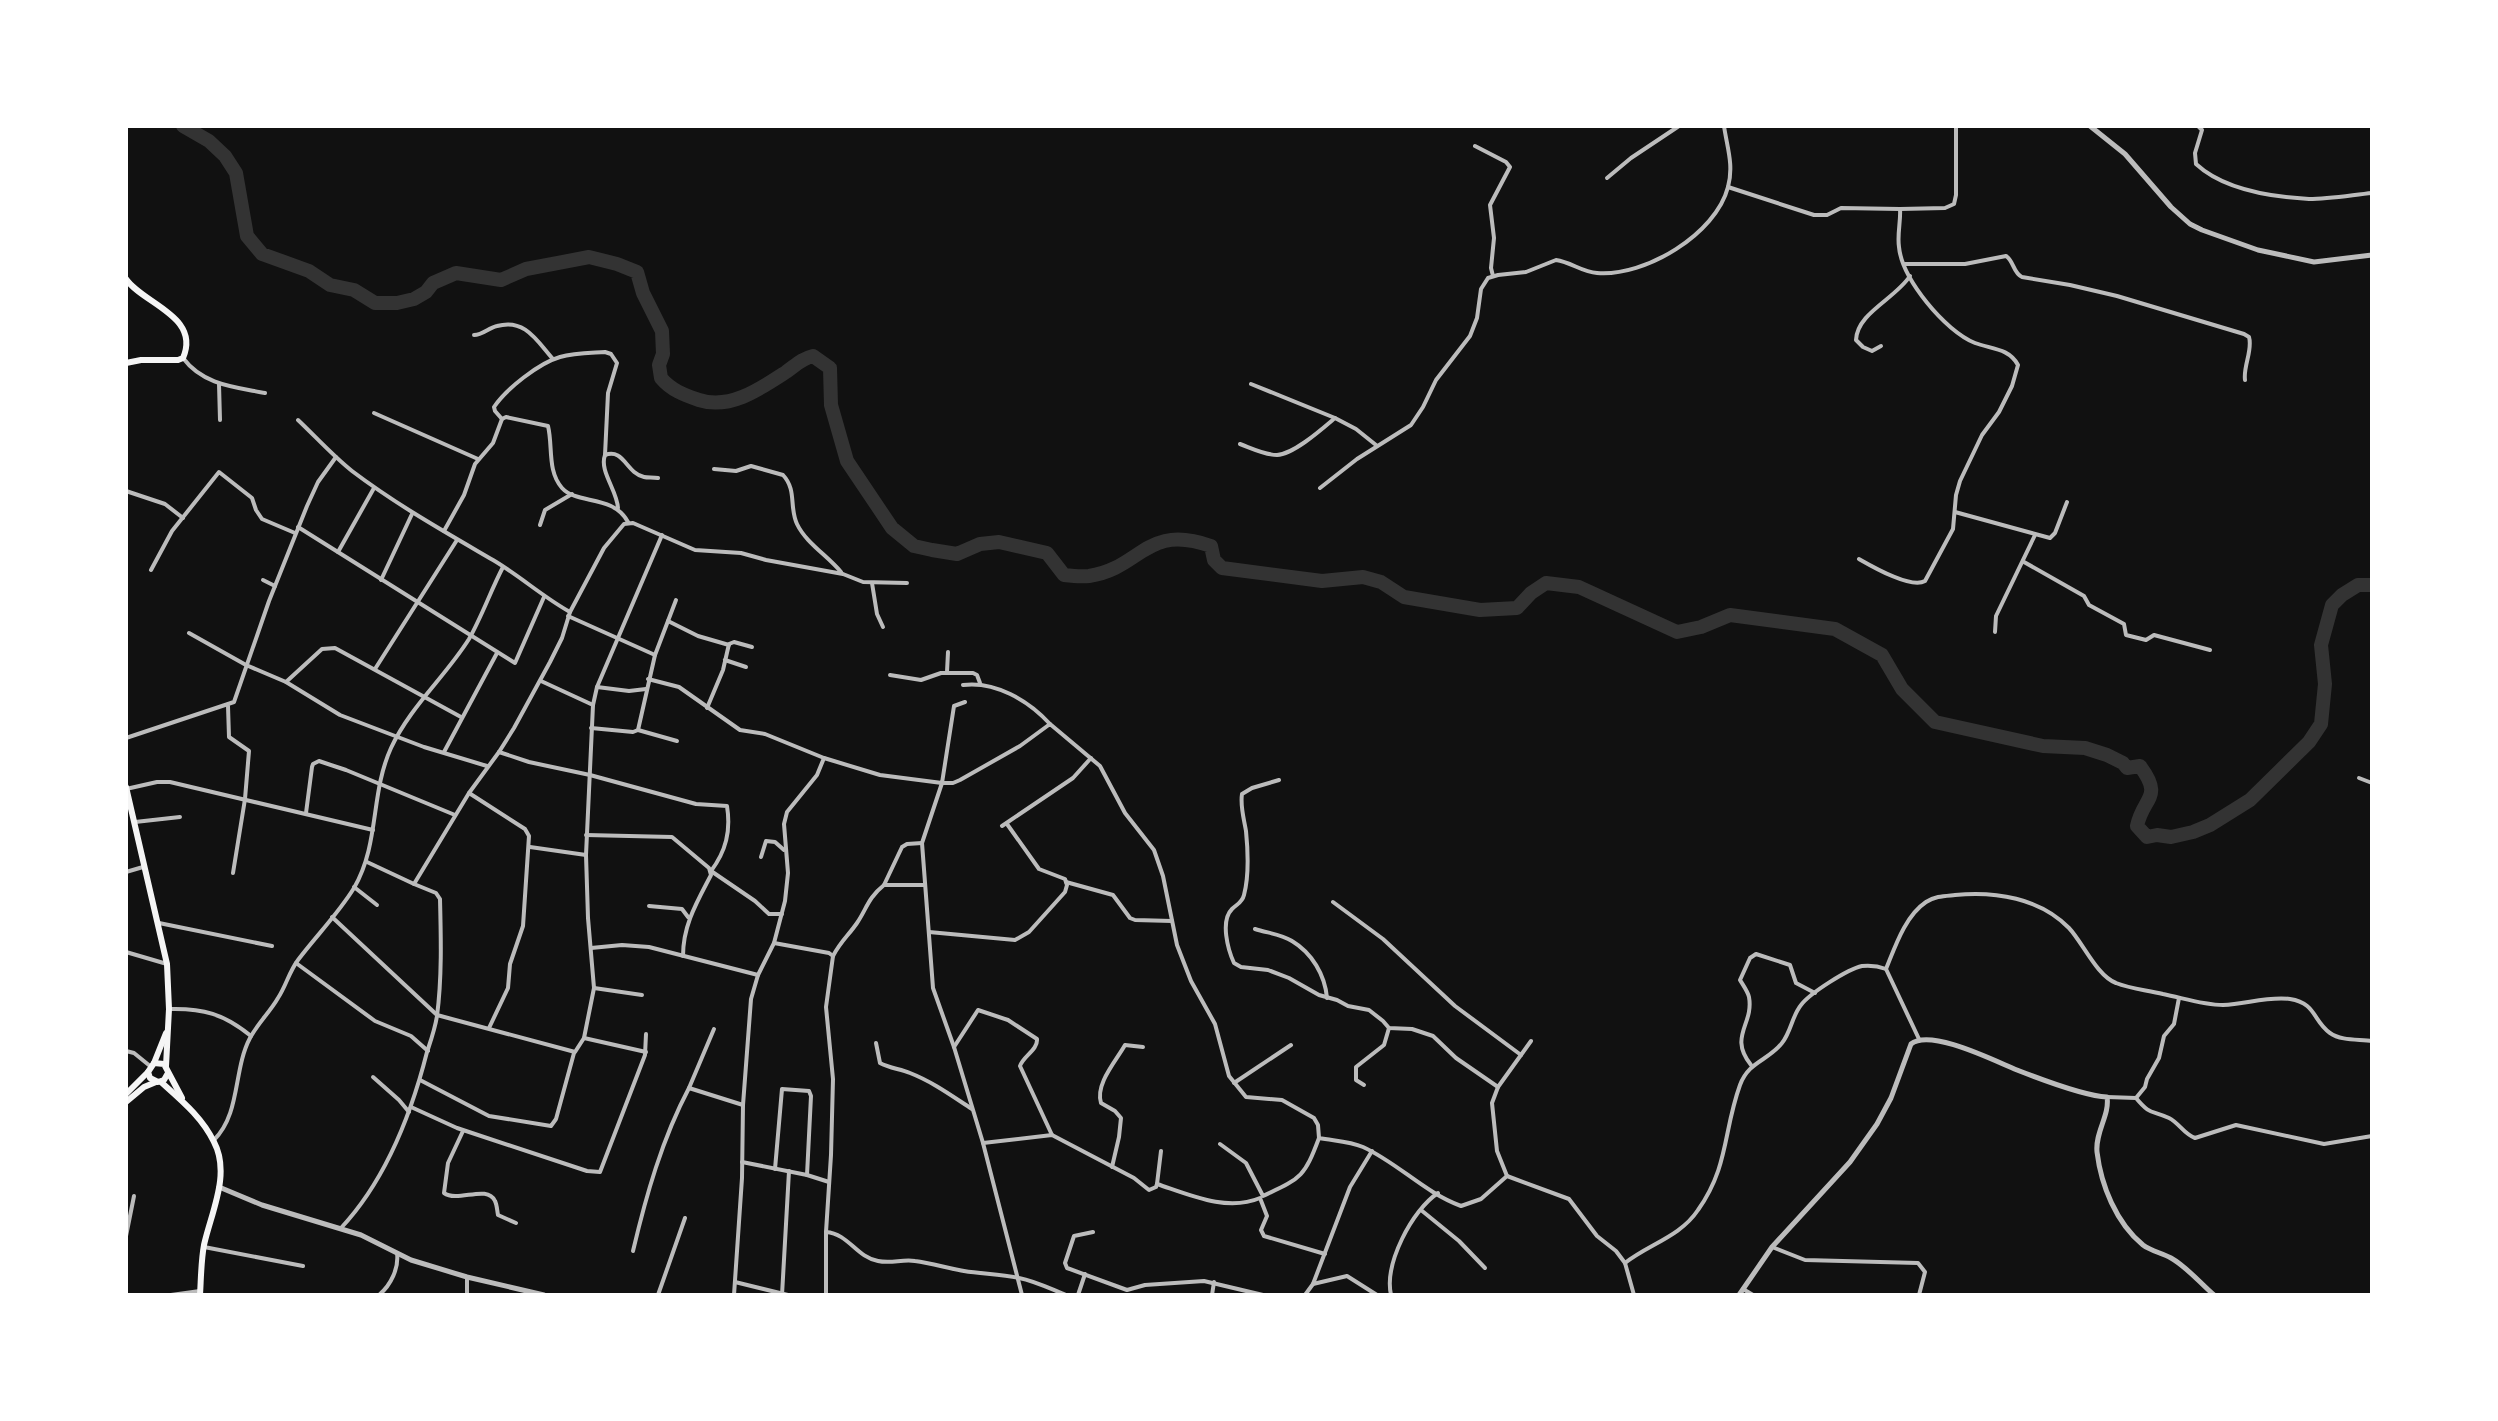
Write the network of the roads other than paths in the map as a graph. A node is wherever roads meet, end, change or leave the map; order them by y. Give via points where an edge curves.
1 (1679, 126) edge
2 (1724, 126) edge
3 (1956, 126) edge
4 (2090, 126) edge
5 (2201, 127) edge
6 (1475, 146) dead end
7 (1607, 178) dead end
8 (1728, 187) junction
9 (2372, 193) edge
10 (1900, 209) junction
11 (2372, 255) edge
12 (1905, 264) junction
13 (1910, 275) junction
14 (1493, 276) junction
15 (126, 279) edge
16 (474, 335) dead end
17 (1881, 346) dead end
18 (183, 358) junction
19 (553, 359) junction
20 (126, 363) edge
21 (2245, 380) dead end
22 (219, 384) junction
23 (1251, 384) dead end
24 (265, 393) dead end
25 (374, 413) dead end
26 (1335, 418) junction
27 (502, 419) junction
28 (220, 420) dead end
29 (298, 420) dead end
30 (1240, 444) dead end
31 (1376, 445) junction
32 (605, 455) junction
33 (336, 457) junction
34 (478, 459) junction
35 (714, 469) dead end
36 (658, 478) dead end
37 (375, 487) junction
38 (1320, 488) dead end
39 (126, 491) edge
40 (572, 494) junction
41 (2067, 502) dead end
42 (618, 508) junction
43 (1955, 512) junction
44 (412, 513) junction
45 (183, 518) junction
46 (628, 522) junction
47 (540, 525) dead end
48 (298, 527) junction
49 (444, 531) junction
50 (295, 533) junction
51 (662, 535) junction
52 (2035, 535) junction
53 (457, 540) junction
54 (338, 552) junction
55 (1859, 559) dead end
56 (2024, 562) junction
57 (503, 567) junction
58 (151, 570) dead end
59 (843, 574) junction
60 (263, 580) dead end
61 (381, 580) junction
62 (872, 583) junction
63 (907, 583) dead end
64 (275, 586) junction
65 (544, 597) junction
66 (676, 600) dead end
67 (417, 603) junction
68 (569, 614) junction
69 (668, 621) junction
70 (883, 627) dead end
71 (1995, 632) dead end
72 (189, 633) dead end
73 (470, 637) junction
74 (617, 639) junction
75 (729, 645) junction
76 (752, 647) dead end
77 (2210, 650) dead end
78 (948, 652) dead end
79 (497, 653) junction
80 (655, 655) junction
81 (725, 660) junction
82 (246, 665) junction
83 (746, 667) dead end
84 (375, 669) junction
85 (947, 672) junction
86 (890, 675) dead end
87 (648, 679) junction
88 (541, 681) junction
89 (286, 682) junction
90 (980, 683) junction
91 (963, 685) dead end
92 (597, 687) junction
93 (647, 689) junction
94 (424, 697) junction
95 (965, 702) dead end
96 (593, 705) junction
97 (228, 706) junction
98 (707, 708) junction
99 (461, 717) junction
100 (1050, 724) junction
101 (591, 728) junction
102 (638, 730) junction
103 (397, 737) junction
104 (126, 738) edge
105 (677, 741) dead end
106 (444, 752) junction
107 (499, 752) junction
108 (1091, 757) junction
109 (824, 758) junction
110 (487, 766) junction
111 (590, 775) junction
112 (2359, 778) dead end
113 (1279, 780) dead end
114 (379, 783) junction
115 (942, 783) junction
116 (2372, 783) edge
117 (126, 788) edge
118 (469, 793) junction
119 (245, 799) junction
120 (306, 813) junction
121 (455, 815) junction
122 (180, 817) dead end
123 (135, 822) junction
124 (373, 830) junction
125 (586, 835) junction
126 (922, 843) junction
127 (530, 847) junction
128 (785, 852) junction
129 (586, 855) junction
130 (761, 857) dead end
131 (367, 862) junction
132 (146, 866) junction
133 (711, 871) junction
134 (126, 872) edge
135 (233, 873) dead end
136 (1066, 882) junction
137 (414, 884) junction
138 (884, 885) junction
139 (924, 885) junction
140 (354, 887) junction
141 (1333, 902) dead end
142 (377, 905) dead end
143 (649, 906) dead end
144 (782, 914) junction
145 (332, 917) junction
146 (688, 917) junction
147 (1172, 921) junction
148 (159, 923) junction
149 (1255, 929) dead end
150 (929, 932) junction
151 (774, 943) junction
152 (272, 946) dead end
153 (591, 948) junction
154 (126, 952) edge
155 (683, 956) junction
156 (833, 956) junction
157 (296, 963) junction
158 (167, 964) junction
159 (1886, 969) junction
160 (758, 975) junction
161 (594, 988) junction
162 (1815, 993) junction
163 (642, 995) dead end
164 (1327, 998) junction
165 (2179, 998) junction
166 (169, 1009) junction
167 (437, 1015) junction
168 (169, 1027) junction
169 (489, 1028) junction
170 (1389, 1028) junction
171 (714, 1029) dead end
172 (646, 1034) dead end
173 (251, 1036) junction
174 (584, 1038) junction
175 (1919, 1039) junction
176 (1531, 1041) dead end
177 (2372, 1041) edge
178 (876, 1043) dead end
179 (1291, 1045) dead end
180 (954, 1047) junction
181 (1143, 1047) dead end
182 (126, 1051) edge
183 (428, 1051) junction
184 (575, 1052) junction
185 (646, 1052) junction
186 (1521, 1055) junction
187 (1751, 1065) junction
188 (151, 1067) junction
189 (167, 1069) junction
190 (373, 1077) dead end
191 (420, 1080) junction
192 (158, 1082) junction
193 (1234, 1083) junction
194 (1364, 1085) dead end
195 (1498, 1087) junction
196 (689, 1088) junction
197 (126, 1094) edge
198 (2107, 1097) junction
199 (2136, 1098) junction
200 (126, 1102) edge
201 (186, 1104) junction
202 (743, 1105) junction
203 (410, 1110) junction
204 (974, 1110) junction
205 (463, 1131) junction
206 (1052, 1135) junction
207 (2372, 1136) edge
208 (1319, 1138) junction
209 (214, 1140) junction
210 (983, 1143) junction
211 (1220, 1144) dead end
212 (1161, 1151) dead end
213 (1372, 1151) junction
214 (742, 1162) junction
215 (1112, 1167) junction
216 (775, 1169) junction
217 (789, 1171) junction
218 (807, 1175) junction
219 (1507, 1176) junction
220 (829, 1182) junction
221 (1157, 1184) junction
222 (219, 1187) junction
223 (1438, 1193) junction
224 (134, 1196) dead end
225 (1262, 1197) junction
226 (1421, 1210) junction
227 (685, 1218) dead end
228 (516, 1223) dead end
229 (341, 1228) junction
230 (826, 1232) junction
231 (1093, 1232) dead end
232 (126, 1236) edge
233 (204, 1247) junction
234 (1772, 1247) junction
235 (633, 1251) dead end
236 (397, 1253) junction
237 (1325, 1254) junction
238 (1625, 1263) junction
239 (303, 1266) dead end
240 (1485, 1268) dead end
241 (1085, 1274) junction
242 (467, 1277) junction
243 (1017, 1277) junction
244 (735, 1282) junction
245 (1214, 1282) junction
246 (1313, 1284) junction
247 (1741, 1292) edge
248 (200, 1293) edge
249 (782, 1294) edge
250 (171, 1295) edge
251 (379, 1295) edge
252 (467, 1295) edge
253 (544, 1295) edge
254 (658, 1295) edge
255 (734, 1295) edge
256 (788, 1295) edge
257 (826, 1295) edge
258 (1022, 1295) edge
259 (1066, 1295) edge
260 (1078, 1295) edge
261 (1212, 1295) edge
262 (1263, 1295) edge
263 (1305, 1295) edge
264 (1377, 1295) edge
265 (1391, 1295) edge
266 (1634, 1295) edge
267 (1753, 1295) edge
268 (1919, 1295) edge
269 (2214, 1295) edge

1 - 7 street
2 - 8 street via 1731,156
3 - 10 street via 1954,204
4 - 11 street via 2125,154 2171,207 2202,230 2271,254 2314,262
5 - 9 street via 2196,164 2226,182 2311,199
6 - 14 street via 1510,167 1490,205
8 - 10 street via 1814,215 1841,208
8 - 14 street via 1696,236 1642,264 1598,273 1556,260 1526,272
10 - 12 street via 1899,246
12 - 13 street
12 - 21 street via 1965,264 2006,256 2022,277 2103,293 2244,334 2250,343
13 - 17 street via 1857,331 1856,340 1863,347 1872,351
13 - 43 street via 1947,325 1970,341 2006,352 2018,365 1999,412 1964,472
14 - 31 street via 1481,289 1470,336 1436,380 1416,419
15 - 18 main road via 135,291 169,310 181,326
16 - 19 street via 496,326 522,326
18 - 20 main road
18 - 22 street via 199,375
19 - 27 street via 497,403 495,411
19 - 32 street via 605,352 617,363 608,393
22 - 24 street
22 - 28 street
23 - 26 street
25 - 34 street
26 - 30 street via 1281,455
26 - 31 street
27 - 34 street via 493,443
27 - 40 street via 548,426 555,473 560,486
29 - 33 street
31 - 38 street
32 - 36 street via 617,454 634,472
32 - 42 street via 602,464
33 - 37 street
33 - 48 street
34 - 49 street
35 - 59 street via 751,466 783,475 792,489 798,527
37 - 44 street
37 - 54 street
39 - 45 street via 165,504
40 - 42 street
40 - 47 street via 545,510
41 - 52 street via 2053,536
42 - 46 street
43 - 52 street
43 - 55 street via 1950,537 1923,583 1900,579
44 - 49 street
44 - 61 street
45 - 50 street via 219,472 252,498 262,519
45 - 58 street
46 - 51 street
46 - 68 street via 604,548
48 - 50 street
48 - 54 street
49 - 53 street
50 - 64 street
51 - 59 street via 695,550 736,552
51 - 74 street
52 - 56 street
53 - 57 street
53 - 67 street
54 - 61 street
56 - 71 street via 1996,616
56 - 77 street via 2124,624 2126,635 2146,640 2154,635
57 - 65 street
57 - 73 street
59 - 62 street
60 - 64 street
61 - 67 street
62 - 63 street
62 - 70 street
64 - 82 street
65 - 68 street
65 - 79 street via 515,663
66 - 69 street
67 - 73 street
67 - 84 street
68 - 74 street
68 - 88 street
69 - 75 street
69 - 80 street
72 - 82 street
73 - 79 street
73 - 94 street
74 - 80 street
74 - 92 street
75 - 76 street
75 - 81 street
78 - 85 street
79 - 99 street
80 - 87 street
81 - 83 street
81 - 98 street
82 - 89 street
82 - 97 street via 236,699
84 - 89 street via 325,647
84 - 94 street
85 - 86 street via 921,680
85 - 90 street via 973,673
87 - 93 street
87 - 98 street via 679,687
88 - 96 street
88 - 107 street
89 - 103 street via 340,715
90 - 91 street
90 - 100 street via 1033,707
92 - 93 street
92 - 96 street
93 - 102 street
94 - 99 street
94 - 103 street
95 - 115 street via 954,706
96 - 101 street
97 - 104 street
97 - 119 street via 229,737 249,751
98 - 109 street via 734,728 765,734
99 - 106 street
100 - 108 street
100 - 115 street via 960,780
101 - 102 street
101 - 111 street
102 - 105 street
103 - 106 street
103 - 114 street
106 - 110 street
107 - 110 street
107 - 111 street
108 - 136 street via 1073,778 1004,825 1039,869
108 - 147 street via 1154,850
109 - 115 street via 880,775
109 - 128 street via 787,812
110 - 118 street
111 - 125 street
111 - 133 street via 696,804 727,806 726,843
112 - 116 street
113 - 164 street via 1242,794 1246,883 1243,899 1228,916 1230,952 1239,966 1268,970
114 - 120 street via 315,762
114 - 121 street
114 - 124 street
115 - 126 street
117 - 119 street via 170,782
117 - 123 main road
118 - 121 street
118 - 127 street via 525,829
119 - 120 street
119 - 135 street
120 - 124 street
121 - 137 street
122 - 123 street
123 - 132 main road
124 - 131 street
125 - 129 street
125 - 133 street via 672,837
126 - 138 street via 902,847
126 - 139 street
127 - 129 street
127 - 169 street via 523,926 508,988
128 - 130 street via 780,844 766,841
128 - 144 street via 788,887
129 - 153 street
131 - 137 street
131 - 140 street
132 - 134 street
132 - 148 main road
133 - 144 street via 769,914
133 - 146 street
136 - 147 street via 1113,895 1135,920
136 - 150 street via 1065,892 1047,914 1020,938
137 - 167 street via 439,895
138 - 139 street
138 - 156 street via 869,899
139 - 150 street
140 - 142 street
140 - 145 street
141 - 186 street
143 - 146 street via 682,909
144 - 151 street
145 - 157 street
145 - 167 street
146 - 155 street
147 - 193 street
148 - 152 street
148 - 158 main road
149 - 164 street via 1298,945 1323,975
150 - 180 street via 933,988
151 - 156 street
151 - 160 street
153 - 155 street via 636,946
153 - 161 street
154 - 158 street
155 - 160 street
156 - 220 street via 826,1007 833,1079
157 - 173 street
157 - 183 street via 375,1021 411,1036
158 - 166 main road
159 - 162 street via 1858,967
159 - 165 street via 1902,931 1924,903 1979,893 2045,909 2070,929 2111,982
159 - 175 street
160 - 202 street via 751,999
161 - 163 street
161 - 174 street
162 - 187 street via 1800,1005 1781,1044
162 - 187 street via 1796,983 1790,965 1756,954 1750,958 1740,980 1749,1000 1741,1050
164 - 170 street via 1369,1010
165 - 177 street via 2220,1005 2292,999 2309,1006 2328,1032
165 - 199 street via 2174,1024
166 - 168 main road
166 - 173 street via 225,1017
167 - 169 street
167 - 183 street
168 - 188 main road
168 - 189 main road
169 - 184 street
170 - 194 street via 1384,1045 1356,1067 1356,1080
170 - 195 street via 1433,1036
171 - 196 street
172 - 185 street
173 - 209 street via 230,1118
174 - 184 street
174 - 185 street
175 - 198 street via 1971,1050 2035,1077
175 - 234 street via 1904,1058 1883,1114 1850,1162
176 - 186 street
178 - 204 street via 880,1063 936,1085
179 - 193 street
180 - 204 street
180 - 206 street via 978,1010 1008,1020 1037,1039 1020,1066
181 - 215 street via 1125,1045 1099,1095 1101,1103 1121,1118
182 - 188 street
183 - 191 street
184 - 191 street via 551,1126 495,1118
185 - 205 street via 600,1172
186 - 195 street
187 - 238 street via 1740,1084 1719,1173 1706,1200 1674,1235
188 - 189 main road via 161,1062
188 - 192 main road via 150,1078
188 - 197 main road
189 - 192 main road
189 - 201 main road
190 - 203 street
191 - 203 street
192 - 200 main road
192 - 201 main road
193 - 208 street via 1246,1097 1282,1100 1307,1114 1318,1125
195 - 219 street via 1492,1111 1497,1151
196 - 202 street
196 - 235 street via 667,1136
198 - 199 street
198 - 269 street via 2097,1150 2112,1202 2135,1237 2176,1261
199 - 207 street via 2148,1112 2172,1120 2195,1138 2236,1125 2324,1144
201 - 209 main road
202 - 214 street
203 - 205 street
203 - 229 street via 370,1192
204 - 210 street
205 - 228 street via 448,1163 444,1193 456,1198 488,1194 498,1215
206 - 210 street
206 - 215 street
208 - 213 street
208 - 225 street via 1299,1178
209 - 222 main road
210 - 243 street
211 - 225 street via 1246,1163
212 - 221 street
213 - 223 street
213 - 237 street via 1350,1187
214 - 216 street
214 - 244 street
215 - 221 street via 1149,1190
216 - 217 street
216 - 218 street via 782,1089 806,1091 811,1093
217 - 218 street
217 - 249 street
218 - 220 street
219 - 223 street via 1466,1206
219 - 238 street via 1569,1199
220 - 230 street
221 - 225 street via 1223,1203
222 - 229 street
222 - 233 main road
223 - 226 street
224 - 232 street
225 - 237 street via 1267,1216 1264,1236
226 - 240 street
226 - 265 street via 1400,1244
227 - 254 street
229 - 236 street
230 - 243 street via 844,1237 865,1258 880,1262 908,1260
230 - 257 street
231 - 241 street via 1074,1236 1065,1263
233 - 239 street
233 - 248 main road
234 - 247 street
234 - 268 street via 1805,1260 1918,1263 1925,1272
236 - 242 street
236 - 251 street via 398,1263
237 - 246 street
238 - 266 street
241 - 245 street via 1127,1290
241 - 260 street
242 - 252 street
242 - 253 street
243 - 258 street
243 - 259 street
244 - 249 street
244 - 255 street
245 - 261 street
245 - 262 street
246 - 263 street
246 - 264 street via 1347,1276
247 - 267 street
248 - 250 street
249 - 256 street

